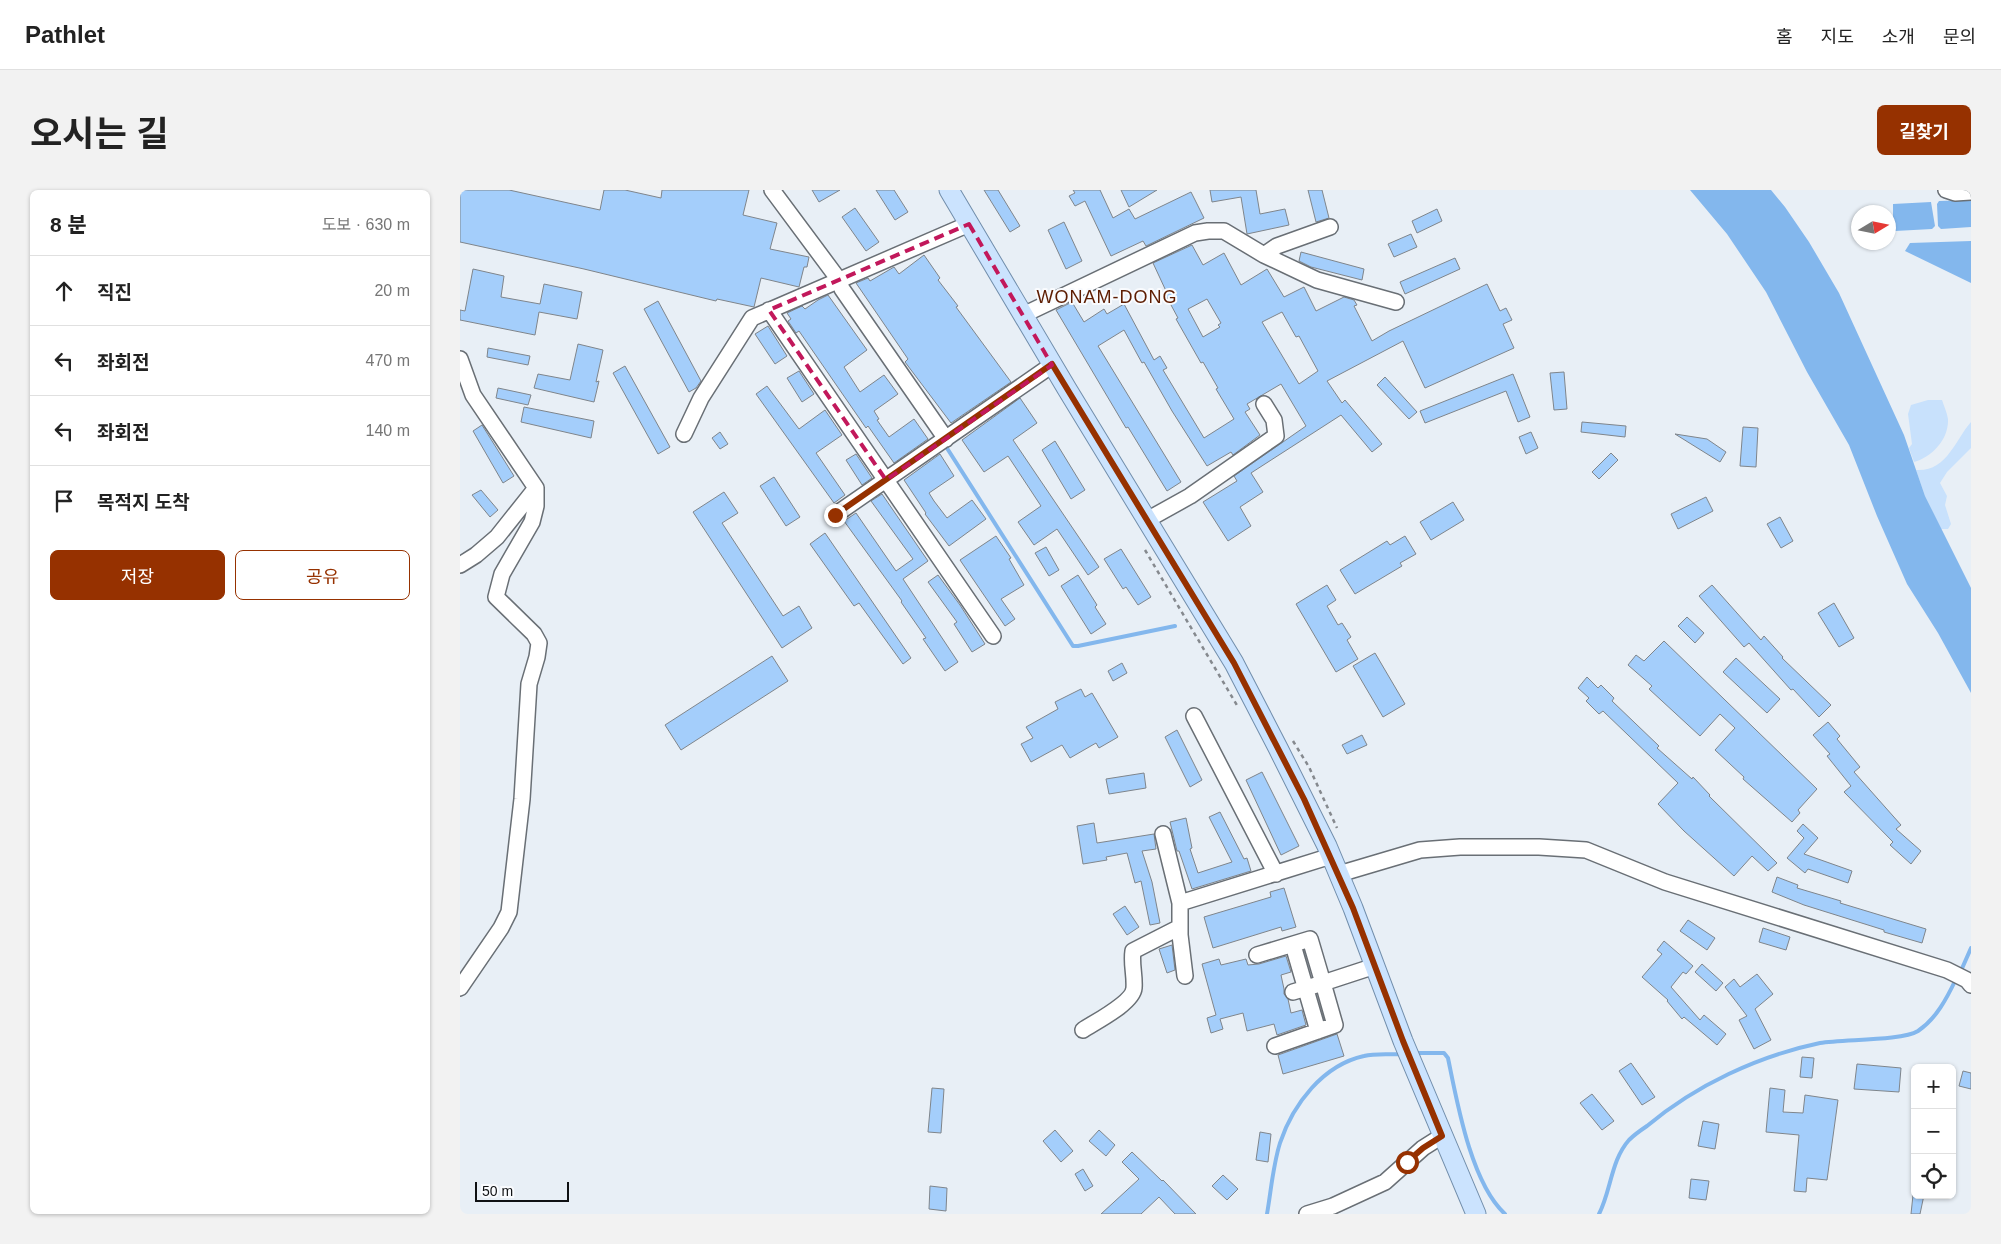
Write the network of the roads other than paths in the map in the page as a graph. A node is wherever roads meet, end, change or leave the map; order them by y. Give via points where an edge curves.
1 (772, 190) edge
2 (949, 190) edge
3 (1946, 190) edge
4 (1971, 192) edge
5 (969, 224) junction
6 (1330, 227) dead end
7 (1264, 255) junction
8 (839, 280) junction
9 (1396, 302) dead end
10 (769, 310) junction
11 (1023, 315) junction
12 (460, 359) edge
13 (1052, 364) junction
14 (467, 396) edge
15 (1264, 404) dead end
16 (684, 434) dead end
17 (946, 439) junction
18 (886, 480) junction
19 (536, 488) junction
20 (835, 515) dead end
21 (1147, 520) junction
22 (460, 565) edge
23 (993, 636) dead end
24 (1194, 716) dead end
25 (1163, 834) dead end
26 (1330, 856) junction
27 (1276, 874) junction
28 (1339, 874) junction
29 (1180, 903) junction
30 (1180, 927) junction
31 (1293, 944) junction
32 (1257, 955) dead end
33 (1375, 966) junction
34 (1186, 976) dead end
35 (1323, 983) junction
36 (1971, 985) edge
37 (460, 988) edge
38 (1299, 990) junction
39 (1083, 1030) dead end
40 (1318, 1031) junction
41 (1275, 1046) dead end
42 (1442, 1136) junction
43 (1307, 1214) edge
44 (1476, 1214) edge

1 - 8 street
2 - 5 main road
3 - 4 street
5 - 8 street
5 - 11 main road
6 - 7 street via 1277,246
7 - 9 street via 1317,280
7 - 11 street via 1224,231 1195,233
8 - 10 street
8 - 17 street via 842,289
10 - 16 street via 752,318 701,398
10 - 18 street
11 - 13 main road
12 - 14 street
13 - 17 street
13 - 21 main road
14 - 19 street
15 - 21 street via 1274,420 1276,436 1190,496
17 - 18 street
18 - 20 street
18 - 23 street
19 - 22 street via 498,537
19 - 37 street via 532,522 502,574 496,597 539,643 529,684 512,896 501,928
21 - 26 main road via 1234,663
24 - 27 street
25 - 29 street
26 - 27 street
26 - 28 main road
27 - 29 street
28 - 33 main road
28 - 36 street via 1420,850 1539,846 1586,850 1665,882 1947,970
29 - 30 street
30 - 34 street
30 - 39 street via 1133,952 1133,994
31 - 32 street
31 - 35 street via 1310,939
31 - 38 street
33 - 35 street
33 - 42 main road
35 - 38 street
35 - 40 street via 1335,1025
38 - 40 street
40 - 41 street
42 - 43 street via 1423,1148 1385,1182
42 - 44 main road

